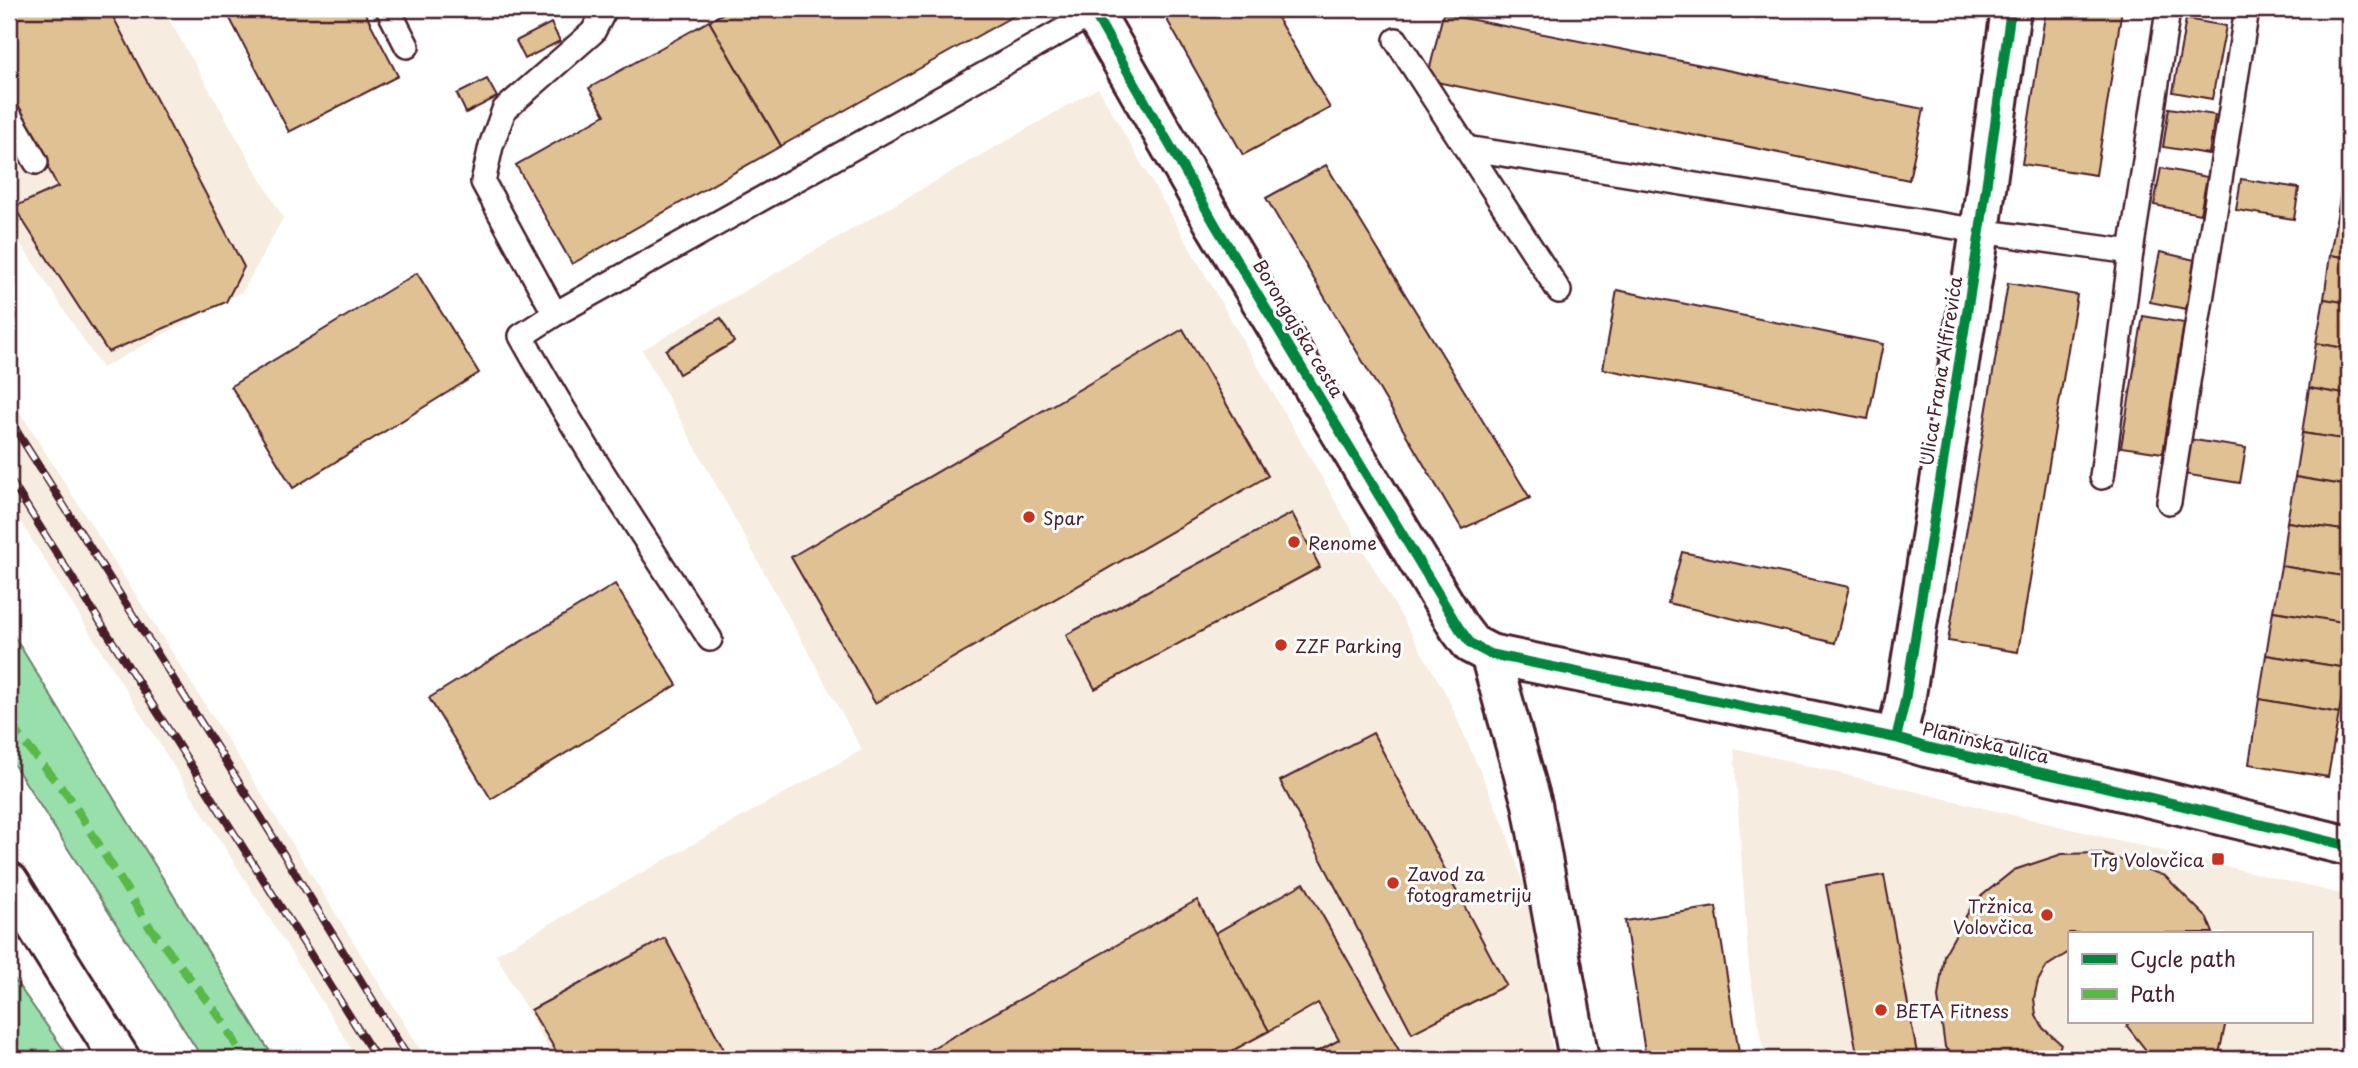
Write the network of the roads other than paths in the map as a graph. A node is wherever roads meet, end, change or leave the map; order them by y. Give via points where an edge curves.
1 (388, 9) edge
2 (605, 9) edge
3 (2011, 9) edge
4 (2247, 9) edge
5 (1093, 11) edge
6 (2168, 17) dead end
7 (1396, 40) dead end
8 (407, 46) dead end
9 (9, 115) edge
10 (1466, 148) junction
11 (36, 162) dead end
12 (1980, 231) junction
13 (2131, 252) junction
14 (1559, 291) dead end
15 (555, 314) junction
16 (2102, 477) dead end
17 (2169, 502) dead end
18 (710, 639) dead end
19 (1490, 654) junction
20 (1896, 738) junction
21 (2349, 846) edge
22 (9, 882) edge
23 (120, 1059) edge
24 (1579, 1059) edge

1 - 8 lane
2 - 15 lane via 593,32 504,110 483,182
3 - 12 street, Ulica Frana Alfirevića
4 - 17 lane
5 - 15 lane
5 - 19 street, Borongajska cesta via 1216,226 1459,628 1471,644
6 - 13 lane
7 - 10 lane
9 - 11 lane
10 - 12 lane
10 - 14 lane
12 - 13 lane
12 - 20 street, Ulica Frana Alfirevića
13 - 16 lane
15 - 18 lane via 521,336 557,401
19 - 20 street, Planinska ulica
19 - 24 street via 1532,804
20 - 21 street, Planinska ulica
22 - 23 street

